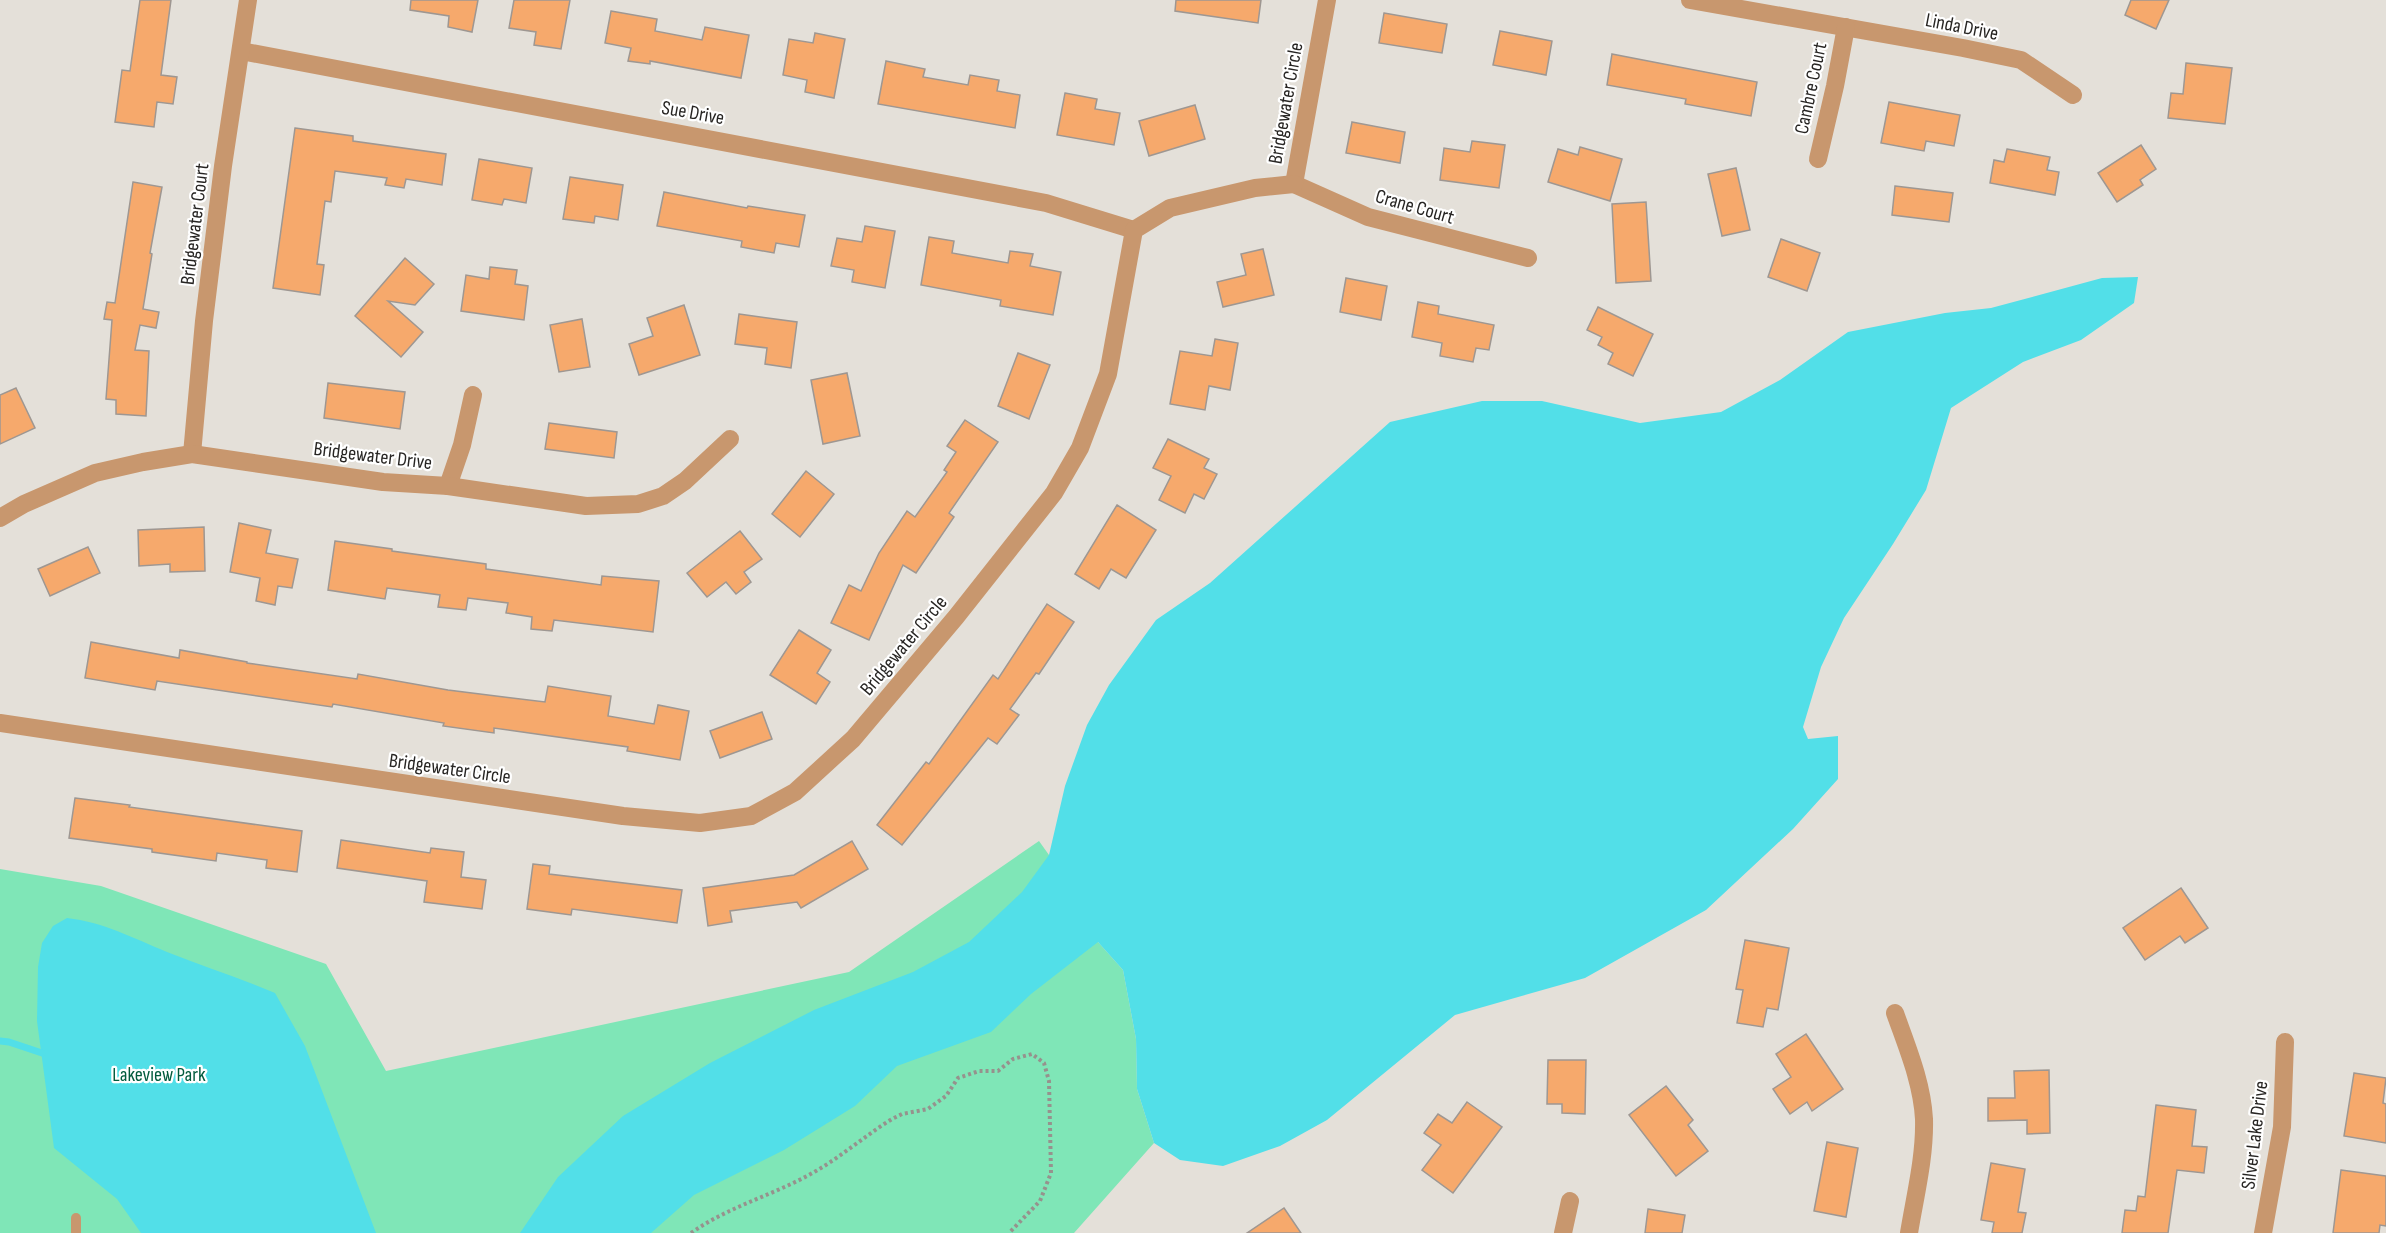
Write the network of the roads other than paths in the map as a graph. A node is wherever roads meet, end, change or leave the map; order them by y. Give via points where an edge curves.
1 (248, 0) edge
2 (1327, 0) edge
3 (1690, 0) edge
4 (1845, 27) junction
5 (241, 51) junction
6 (2073, 95) dead end
7 (1818, 159) dead end
8 (1294, 184) junction
9 (1134, 230) junction
10 (1528, 258) dead end
11 (473, 395) dead end
12 (730, 439) dead end
13 (192, 454) junction
14 (448, 486) junction
15 (0, 518) edge
16 (0, 723) edge
17 (1895, 1013) dead end
18 (2285, 1042) dead end
19 (1570, 1201) dead end
20 (76, 1218) dead end
21 (76, 1233) edge
22 (1563, 1233) edge
23 (1909, 1233) edge
24 (2263, 1233) edge

1 - 5 street, Bridgewater Court
2 - 8 street, Bridgewater Circle
3 - 4 street, Linda Drive
4 - 6 street, Linda Drive via 2021,60
4 - 7 street, Cambre Court
5 - 9 street, Sue Drive via 1046,203
5 - 13 street, Bridgewater Court via 204,321
8 - 9 street, Bridgewater Circle via 1255,188 1170,208
8 - 10 street, Crane Court via 1368,218
9 - 16 street, Bridgewater Circle via 1108,374 1080,448 1054,493 853,739 795,792 751,816 700,823 623,816
11 - 14 street
12 - 14 street, Bridgewater Drive via 685,481 638,504 586,506
13 - 14 street, Bridgewater Drive via 383,482
13 - 15 street, Bridgewater Drive via 95,473
17 - 23 street via 1914,1067 1924,1119
18 - 24 street, Silver Lake Drive via 2282,1127
19 - 22 street
20 - 21 lane

